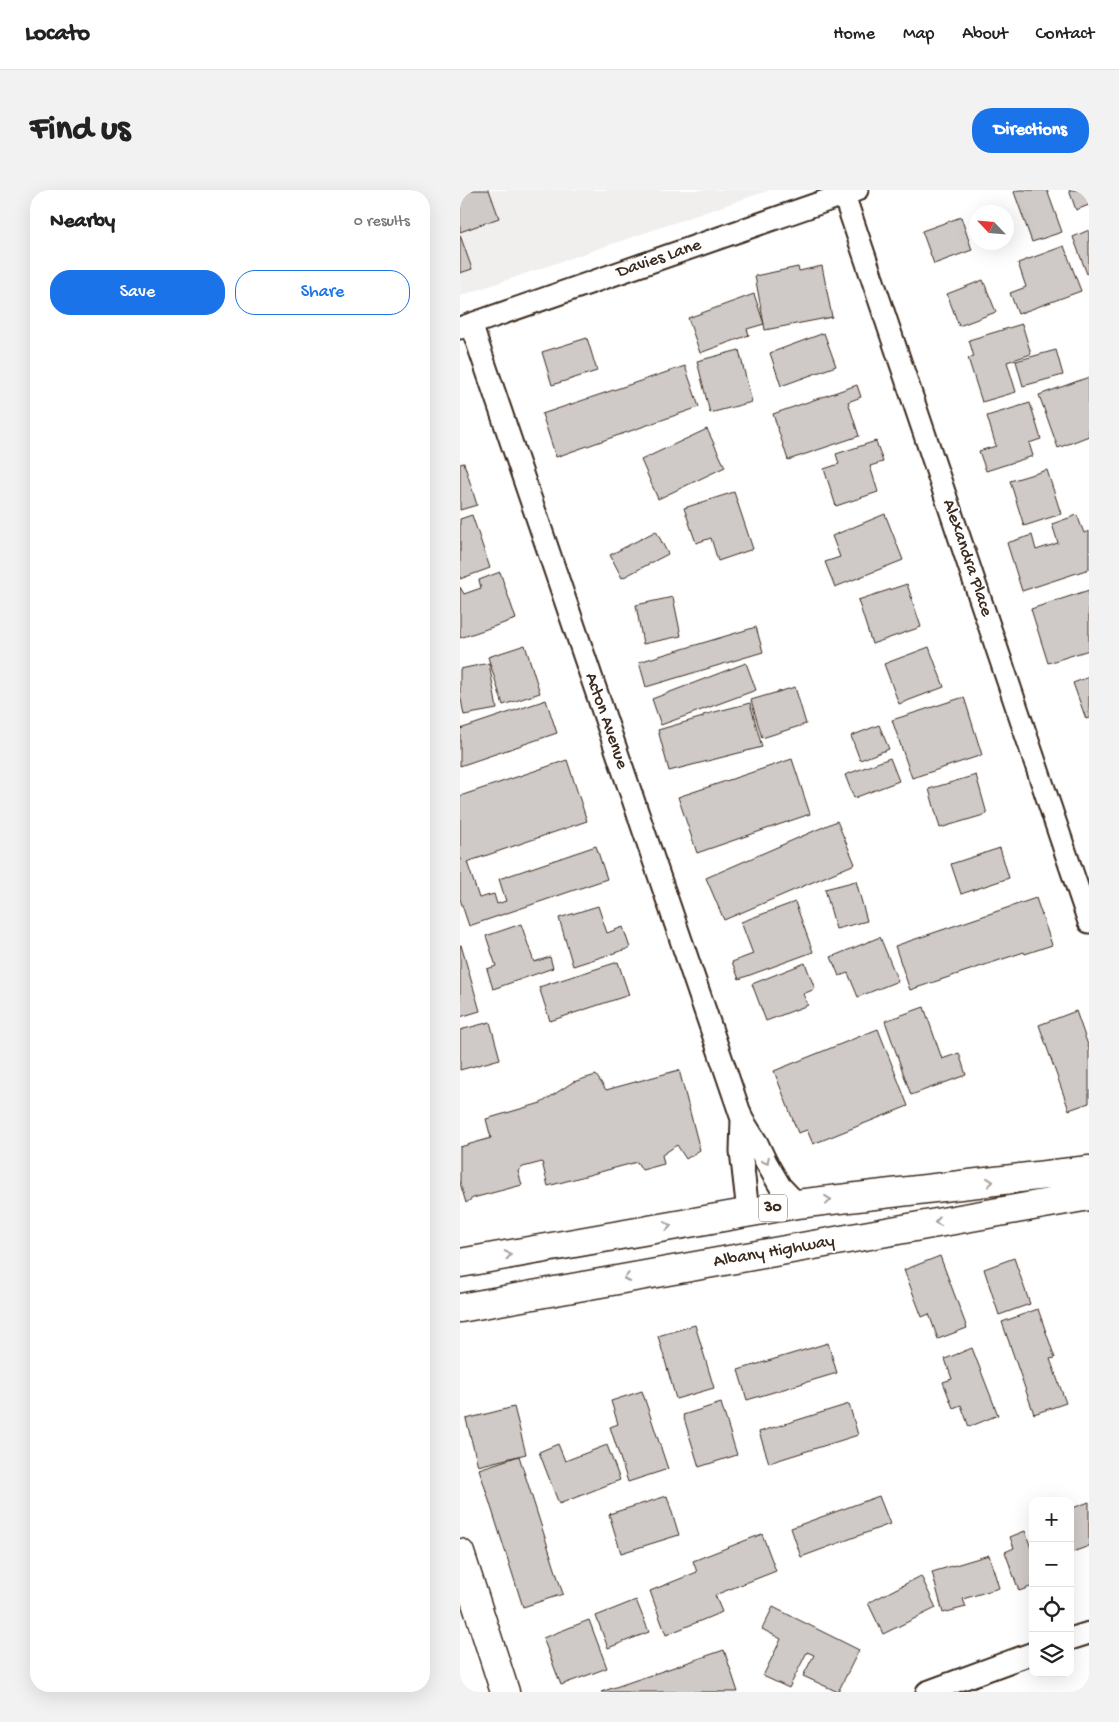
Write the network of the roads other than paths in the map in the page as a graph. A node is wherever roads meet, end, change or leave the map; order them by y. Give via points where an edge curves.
1 (851, 192) edge
2 (466, 326) edge
3 (1089, 922) edge
4 (742, 1119) junction
5 (1089, 1170) edge
6 (1089, 1196) edge
7 (797, 1204) junction
8 (748, 1212) junction
9 (460, 1264) edge
10 (460, 1308) edge
11 (460, 1553) edge
12 (1089, 1633) edge
13 (1074, 1639) edge
14 (1029, 1654) edge
15 (505, 1692) edge
16 (927, 1692) edge

1 - 2 street, Davies Lane
1 - 3 street, Alexandra Place
2 - 4 street, Acton Avenue
4 -> 7 street, Acton Avenue via 780,1186
4 - 8 street, Acton Avenue via 741,1151
7 -> 5 main road, 30
6 -> 10 main road, Albany Highway
7 - 8 main road, 30
9 -> 8 main road, 30
11 - 15 main road
12 - 13 street
14 - 16 street

